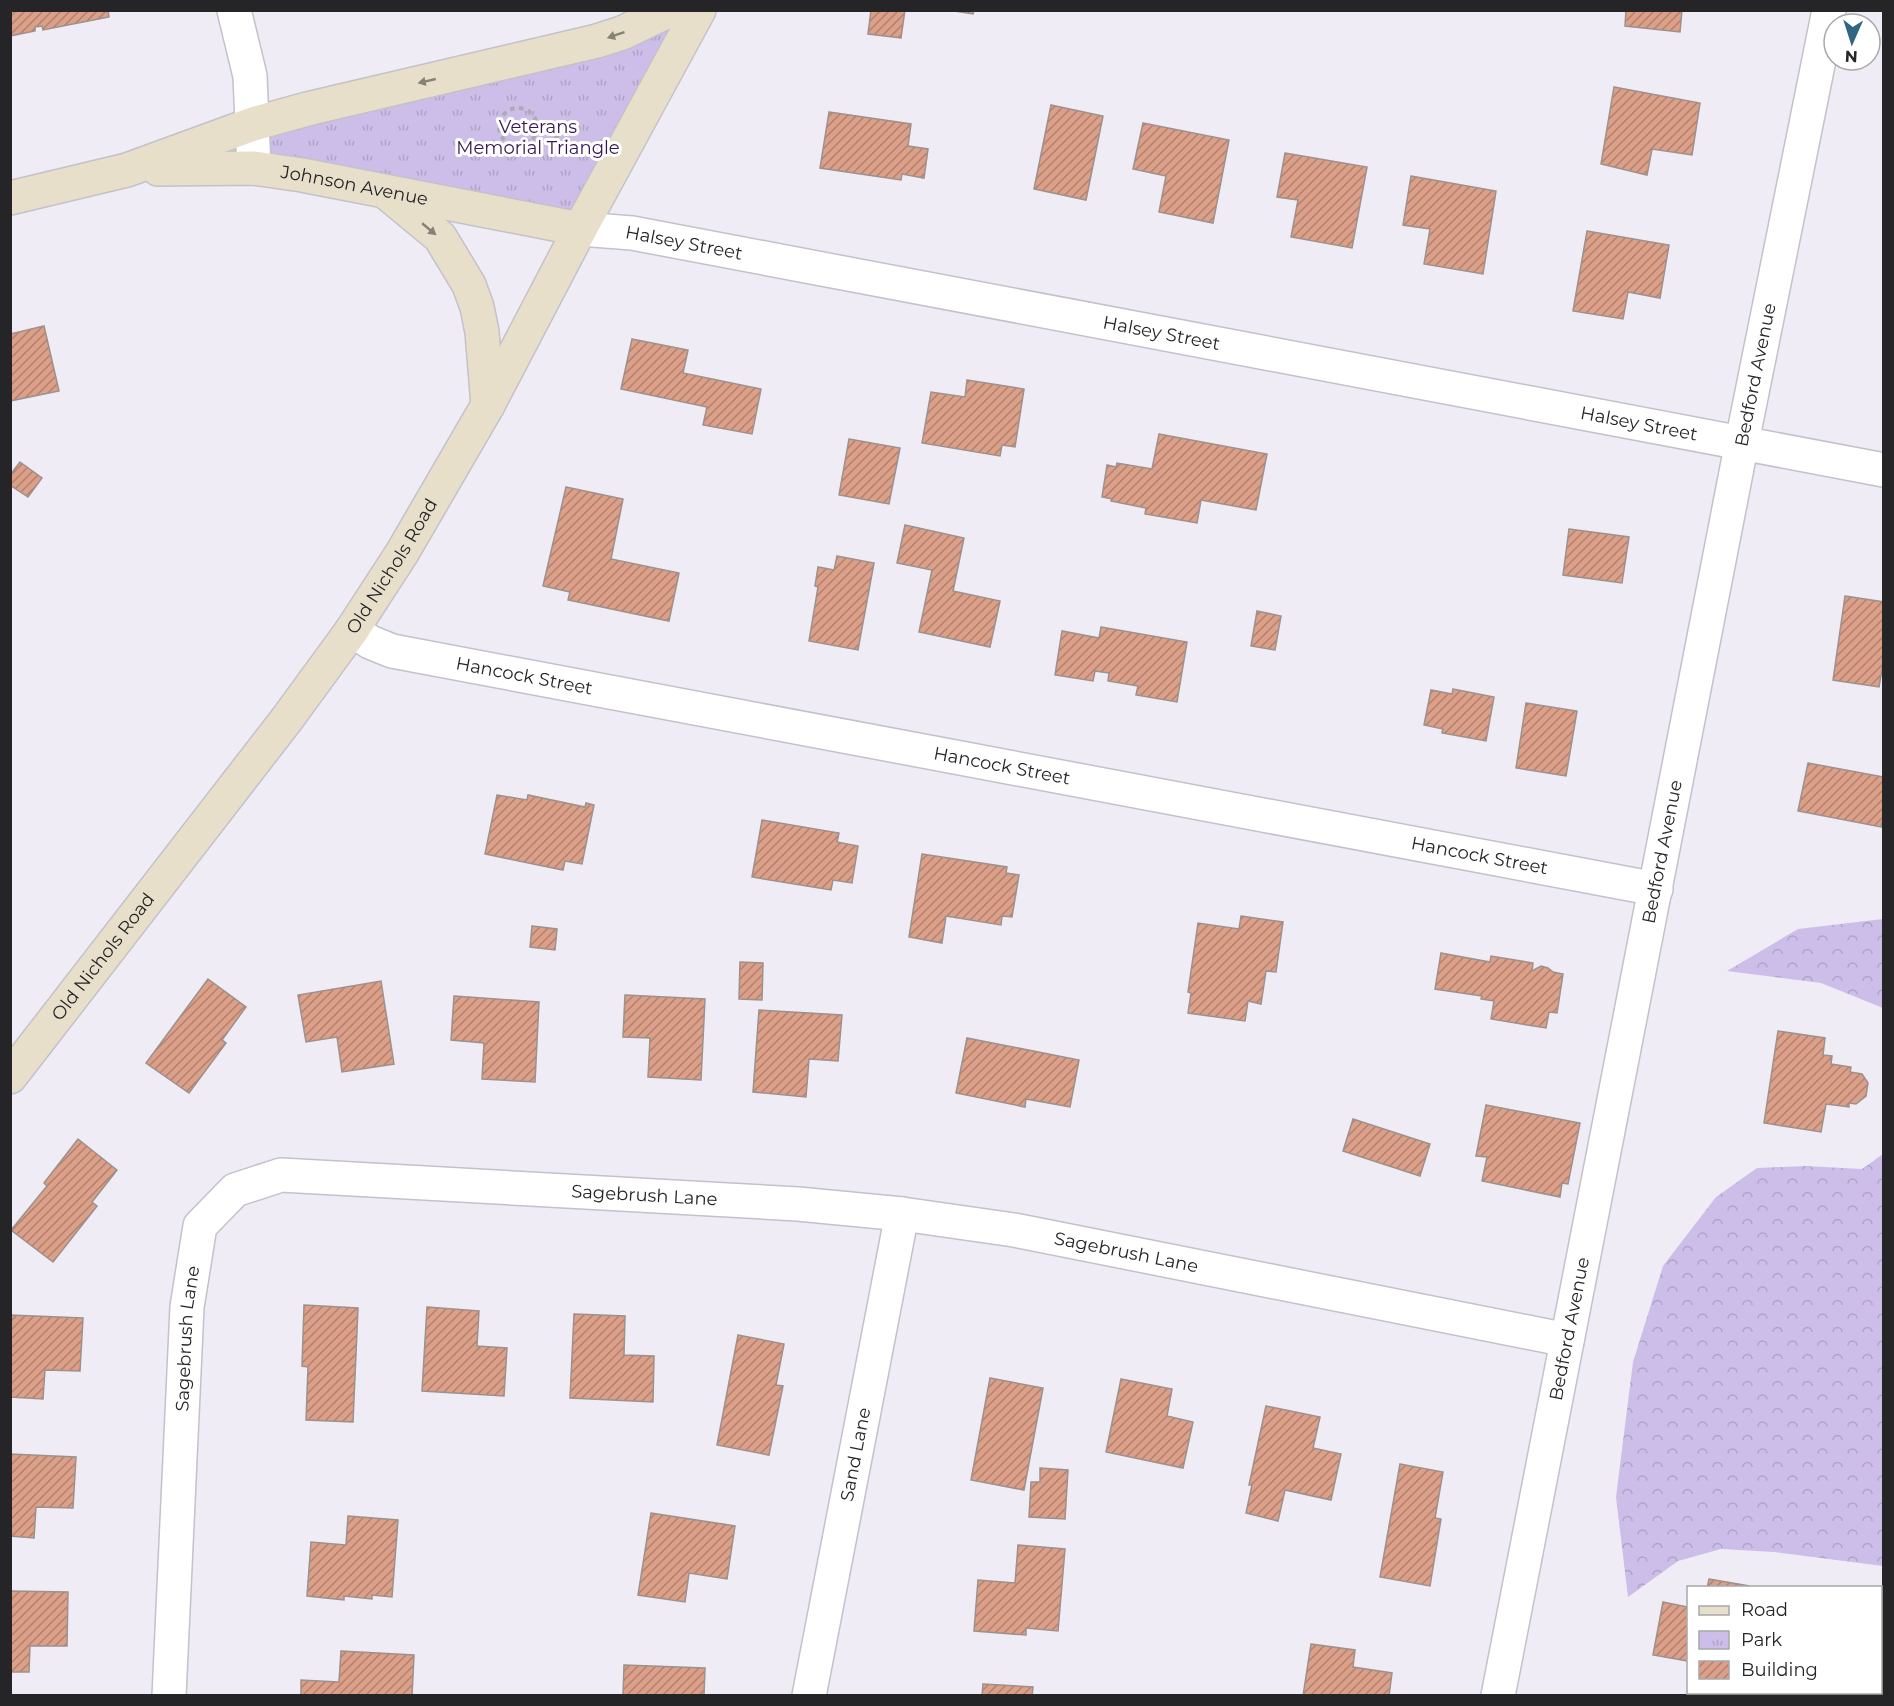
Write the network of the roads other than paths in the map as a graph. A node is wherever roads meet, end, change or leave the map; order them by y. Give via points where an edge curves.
1 (234, 10) edge
2 (670, 10) edge
3 (699, 10) edge
4 (1829, 10) edge
5 (253, 124) junction
6 (254, 168) junction
7 (127, 170) junction
8 (384, 191) junction
9 (10, 198) edge
10 (580, 229) junction
11 (488, 405) junction
12 (1742, 442) junction
13 (1884, 470) edge
14 (352, 630) junction
15 (1656, 889) junction
16 (10, 1077) edge
17 (902, 1215) junction
18 (1567, 1340) junction
19 (169, 1695) edge
20 (809, 1695) edge
21 (1498, 1695) edge

1 - 5 street via 250,76
2 -> 5 street, Johnson Avenue via 597,41
3 - 10 street, Old Nichols Road
4 - 12 street, Bedford Avenue
5 - 6 street
5 - 7 street, Johnson Avenue
6 - 7 street, Johnson Avenue
6 - 8 street, Johnson Avenue
7 - 9 street, Johnson Avenue
8 - 10 street, Johnson Avenue
8 -> 11 street via 440,237 469,285 482,332
10 - 11 street, Old Nichols Road
10 - 12 street, Halsey Street via 643,235
11 - 14 street, Old Nichols Road
12 - 13 street, Halsey Street
12 - 15 street, Bedford Avenue
14 - 15 street, Hancock Street via 392,651
14 - 16 street, Old Nichols Road
15 - 18 street, Bedford Avenue
17 - 18 street, Sagebrush Lane via 1014,1230
17 - 19 street, Sagebrush Lane via 798,1204 281,1175 235,1190 201,1226 187,1307
17 - 20 street, Sand Lane
18 - 21 street, Bedford Avenue

